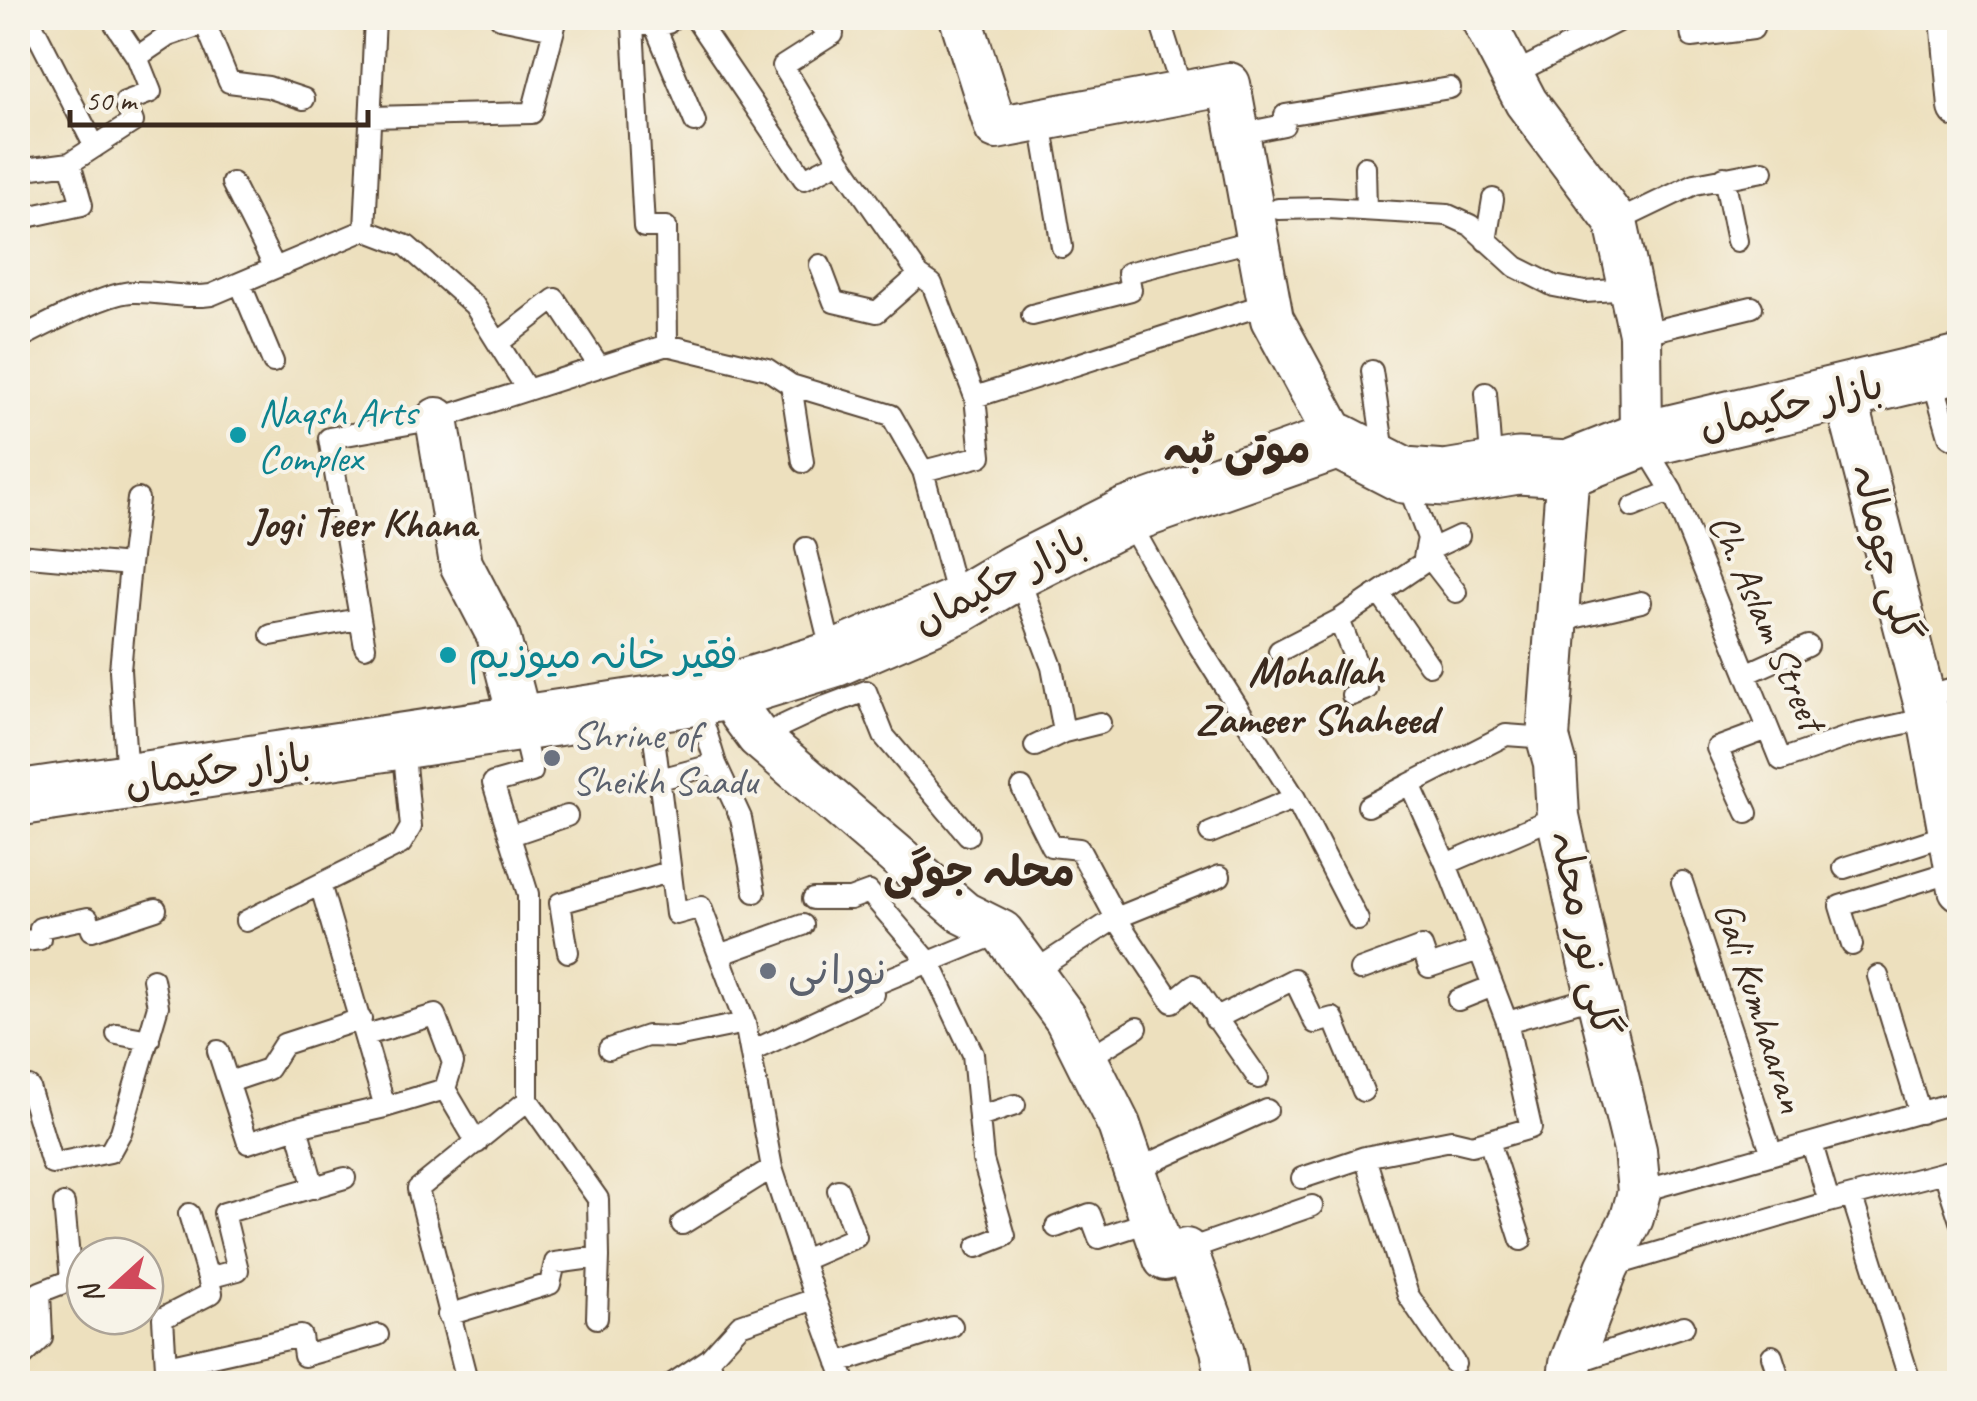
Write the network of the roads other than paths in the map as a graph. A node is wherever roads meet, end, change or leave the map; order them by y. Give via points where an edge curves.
1 (29, 18) edge
2 (111, 18) edge
3 (376, 18) edge
4 (500, 18) edge
5 (695, 18) edge
6 (811, 18) edge
7 (961, 18) edge
8 (1160, 18) edge
9 (1482, 18) edge
10 (1624, 18) edge
11 (1689, 18) edge
12 (213, 20) edge
13 (663, 21) edge
14 (556, 23) edge
15 (1752, 29) dead end
16 (1955, 29) edge
17 (137, 57) junction
18 (1511, 76) junction
19 (1450, 88) dead end
20 (1183, 94) junction
21 (304, 99) dead end
22 (1960, 107) edge
23 (370, 116) junction
24 (695, 122) dead end
25 (1041, 122) junction
26 (1239, 134) junction
27 (95, 147) junction
28 (840, 160) junction
29 (70, 163) junction
30 (1365, 168) dead end
31 (18, 170) edge
32 (1763, 171) dead end
33 (1724, 177) junction
34 (232, 183) dead end
35 (1493, 199) dead end
36 (1366, 210) junction
37 (18, 219) edge
38 (1616, 222) junction
39 (1268, 224) junction
40 (365, 230) junction
41 (1738, 241) dead end
42 (1486, 242) junction
43 (1062, 246) dead end
44 (820, 265) dead end
45 (275, 268) junction
46 (918, 275) junction
47 (240, 283) junction
48 (1630, 289) junction
49 (1268, 303) junction
50 (1752, 307) dead end
51 (1032, 315) dead end
52 (1640, 334) junction
53 (18, 339) edge
54 (498, 343) junction
55 (667, 345) junction
56 (273, 362) dead end
57 (599, 366) junction
58 (1945, 368) edge
59 (1372, 372) dead end
60 (791, 385) junction
61 (526, 388) junction
62 (1486, 393) dead end
63 (1845, 394) junction
64 (974, 397) junction
65 (437, 419) junction
66 (1338, 440) junction
67 (1642, 440) junction
68 (1960, 442) edge
69 (803, 462) dead end
70 (922, 470) junction
71 (1568, 470) junction
72 (1395, 471) junction
73 (1492, 472) junction
74 (1672, 491) junction
75 (138, 499) dead end
76 (1632, 506) dead end
77 (1126, 516) junction
78 (1459, 536) dead end
79 (806, 548) dead end
80 (1425, 552) junction
81 (18, 555) edge
82 (130, 565) junction
83 (1016, 571) junction
84 (1456, 592) dead end
85 (1380, 594) junction
86 (1641, 602) dead end
87 (960, 605) junction
88 (360, 619) junction
89 (1339, 620) junction
90 (1556, 622) junction
91 (271, 635) dead end
92 (1808, 646) dead end
93 (364, 647) dead end
94 (1279, 651) dead end
95 (834, 659) junction
96 (1429, 666) dead end
97 (1746, 674) junction
98 (1352, 695) dead end
99 (692, 697) junction
100 (1937, 700) edge
101 (1100, 722) dead end
102 (521, 724) junction
103 (1768, 728) junction
104 (1064, 732) junction
105 (758, 737) junction
106 (1548, 738) junction
107 (402, 742) junction
108 (1035, 746) dead end
109 (716, 764) junction
110 (660, 780) junction
111 (128, 784) junction
112 (1410, 784) junction
113 (1022, 788) dead end
114 (18, 798) edge
115 (1295, 798) junction
116 (1368, 806) dead end
117 (1746, 813) dead end
118 (567, 816) dead end
119 (1558, 816) junction
120 (1210, 833) dead end
121 (511, 834) junction
122 (968, 835) dead end
123 (1956, 856) edge
124 (1446, 864) junction
125 (1844, 868) dead end
126 (669, 872) junction
127 (1220, 876) dead end
128 (1682, 882) dead end
129 (320, 884) junction
130 (755, 892) dead end
131 (813, 899) dead end
132 (156, 909) dead end
133 (1116, 918) junction
134 (1358, 920) dead end
135 (246, 921) dead end
136 (803, 925) dead end
137 (1002, 932) junction
138 (18, 942) edge
139 (1852, 945) dead end
140 (1479, 950) junction
141 (568, 952) dead end
142 (719, 955) junction
143 (930, 963) junction
144 (1360, 970) dead end
145 (1032, 972) junction
146 (1878, 976) dead end
147 (152, 979) dead end
148 (1493, 986) junction
149 (1597, 996) junction
150 (1458, 1000) dead end
151 (1216, 1019) junction
152 (1506, 1022) junction
153 (744, 1023) junction
154 (364, 1027) junction
155 (1137, 1028) dead end
156 (118, 1034) dead end
157 (148, 1040) junction
158 (609, 1049) dead end
159 (218, 1051) dead end
160 (752, 1051) junction
161 (1086, 1059) junction
162 (1258, 1078) dead end
163 (229, 1082) junction
164 (445, 1089) junction
165 (18, 1090) edge
166 (1363, 1092) dead end
167 (528, 1100) junction
168 (1960, 1102) edge
169 (1015, 1105) dead end
170 (385, 1107) junction
171 (1267, 1110) dead end
172 (1920, 1112) junction
173 (978, 1117) junction
174 (297, 1127) junction
175 (1490, 1140) junction
176 (477, 1143) junction
177 (1812, 1144) junction
178 (1772, 1154) junction
179 (1365, 1157) junction
180 (772, 1168) junction
181 (1135, 1170) junction
182 (1952, 1170) edge
183 (345, 1178) dead end
184 (1302, 1178) dead end
185 (314, 1188) junction
186 (838, 1190) dead end
187 (1639, 1192) junction
188 (1852, 1197) junction
189 (1829, 1202) junction
190 (64, 1204) dead end
191 (1312, 1206) dead end
192 (189, 1214) dead end
193 (1152, 1221) junction
194 (1960, 1221) edge
195 (682, 1224) dead end
196 (1056, 1227) dead end
197 (1521, 1240) dead end
198 (977, 1247) dead end
199 (1186, 1250) junction
200 (599, 1257) junction
201 (803, 1260) junction
202 (1606, 1268) junction
203 (208, 1278) junction
204 (816, 1299) junction
205 (448, 1315) junction
206 (597, 1318) dead end
207 (952, 1326) dead end
208 (1684, 1326) dead end
209 (378, 1335) dead end
210 (1772, 1356) dead end
211 (709, 1359) junction
212 (18, 1361) edge
213 (838, 1363) junction
214 (1455, 1364) dead end
215 (1570, 1373) edge
216 (167, 1375) edge
217 (468, 1384) edge
218 (672, 1384) edge
219 (717, 1384) edge
220 (846, 1384) edge
221 (1228, 1384) edge
222 (1781, 1384) edge
223 (1912, 1384) edge

1 - 27 lane
2 - 17 lane
3 - 23 lane
4 - 14 lane
5 - 13 lane
5 - 28 lane via 804,179
6 - 28 lane via 833,34 782,66
7 - 25 street via 996,128
8 - 20 lane
9 - 18 street
10 - 18 lane
11 - 15 lane via 1692,37
12 - 17 lane via 168,36
12 - 21 lane via 228,82
13 - 24 lane
13 - 55 lane via 632,25 644,227 666,227
14 - 23 lane via 532,113
16 - 22 street
17 - 27 lane via 151,92 125,102 132,122
18 - 38 street
19 - 26 lane via 1285,115 1284,125
20 - 25 street
20 - 26 street via 1229,84
23 - 40 lane
25 - 43 lane
26 - 39 street
27 - 29 lane
28 - 46 lane
29 - 31 lane
29 - 37 lane via 82,205
30 - 36 lane
32 - 33 lane
33 - 38 lane
33 - 41 lane
34 - 45 lane
35 - 42 lane
36 - 39 lane
36 - 42 lane via 1448,215
38 - 48 street
39 - 49 street
39 - 51 lane via 1128,273 1132,290
40 - 45 lane
40 - 54 lane via 407,246 474,305
42 - 48 lane via 1554,286
44 - 46 lane via 834,302 877,312
45 - 47 lane
46 - 64 lane via 932,284
47 - 53 lane via 186,299 131,291
47 - 56 lane
48 - 52 street
49 - 64 lane
49 - 66 street
50 - 52 lane
52 - 67 street
54 - 57 lane via 555,299
54 - 61 lane
55 - 57 lane
55 - 60 lane via 768,369
57 - 61 lane
58 - 63 street, بازار حکیماں
58 - 68 lane via 1949,436
59 - 72 lane
60 - 69 lane
60 - 70 lane via 890,415
61 - 65 lane
62 - 73 lane
63 - 67 street, بازار حکیماں
63 - 100 street, گلی چومالہ
64 - 70 lane via 981,456
65 - 88 lane via 329,438
65 - 102 street via 460,564 498,635
66 - 72 street, بازار حکیماں
66 - 77 street, بازار حکیماں
67 - 71 street, بازار حکیماں
67 - 74 lane, Ch. Aslam Street
70 - 87 lane
71 - 73 street, بازار حکیماں via 1518,466
71 - 90 street, گلی نور محلہ
72 - 73 street, بازار حکیماں via 1446,478
72 - 80 lane via 1428,538
74 - 76 lane
74 - 97 lane, Ch. Aslam Street
75 - 82 lane
77 - 83 street, بازار حکیماں
77 - 115 lane
78 - 80 lane
79 - 95 lane
80 - 84 lane
80 - 85 lane via 1423,563
81 - 82 lane
82 - 111 lane via 120,670
83 - 87 street, بازار حکیماں
83 - 104 lane via 1052,667
85 - 89 lane
85 - 96 lane
86 - 90 lane
87 - 95 street, بازار حکیماں
88 - 91 lane
88 - 93 lane
89 - 94 lane
89 - 98 lane via 1368,689
90 - 106 street, گلی نور محلہ
92 - 97 lane
95 - 99 street, بازار حکیماں
97 - 103 lane, Ch. Aslam Street
99 - 102 street, بازار حکیماں
99 - 105 street via 741,714
99 - 109 lane
99 - 110 lane
100 - 103 lane, Ch. Aslam Street via 1780,760
100 - 123 street, گلی چومالہ
101 - 104 lane
102 - 107 street, بازار حکیماں
102 - 121 lane via 532,772 492,782
103 - 117 lane via 1717,748
104 - 108 lane
105 - 122 lane via 866,691 884,736
105 - 137 street via 964,913
106 - 112 lane via 1506,736
106 - 119 street, گلی نور محلہ
107 - 111 street, بازار حکیماں
107 - 129 lane via 411,827 400,844
109 - 110 lane
109 - 130 lane via 741,818
110 - 126 lane
111 - 114 street, بازار حکیماں
112 - 116 lane
112 - 124 lane
113 - 133 lane via 1051,846 1079,849
115 - 120 lane
115 - 134 lane
118 - 121 lane
119 - 124 lane
119 - 149 street, گلی نور محلہ
121 - 167 lane via 528,894
123 - 125 lane
123 - 139 lane via 1840,906
124 - 140 lane
126 - 141 lane via 560,903
126 - 142 lane via 676,914 701,907
127 - 133 lane
128 - 178 lane, Gali Kumhaaran
129 - 135 lane
129 - 154 lane
131 - 143 lane via 870,892
132 - 138 lane via 92,930 88,918 40,928 40,939
133 - 145 lane
133 - 151 lane via 1172,1002 1192,985
136 - 142 lane
137 - 143 lane
137 - 145 street
140 - 144 lane via 1428,968 1422,947
140 - 148 lane
142 - 153 lane
143 - 160 lane via 871,986 874,994
143 - 173 lane via 972,1054
145 - 161 street
146 - 172 lane
147 - 157 lane via 158,1006
148 - 150 lane
148 - 152 lane
149 - 152 lane
149 - 187 street, گلی نور محلہ
151 - 162 lane
151 - 166 lane via 1294,979 1315,1023 1333,1018
152 - 175 lane via 1531,1128
153 - 158 lane via 647,1036
153 - 160 lane
154 - 163 lane via 284,1044 268,1070
154 - 164 lane via 435,1015 453,1064
154 - 170 lane
155 - 161 lane
156 - 157 lane
157 - 165 lane via 110,1152 52,1164 28,1087
159 - 163 lane
160 - 180 lane
161 - 181 street
163 - 174 lane via 248,1143
164 - 170 lane
164 - 176 lane
167 - 176 lane
167 - 200 lane via 598,1200
168 - 172 lane
169 - 173 lane
170 - 174 lane
171 - 181 lane
172 - 177 lane
173 - 198 lane via 1005,1236
174 - 185 lane
175 - 179 lane via 1451,1140
175 - 197 lane
176 - 205 lane via 418,1189
177 - 178 lane
177 - 189 lane
178 - 187 lane
179 - 184 lane
179 - 214 lane via 1408,1295
180 - 195 lane
180 - 201 lane
181 - 193 street
182 - 188 lane
182 - 194 lane
183 - 185 lane
185 - 203 lane via 224,1213 238,1270
186 - 201 lane via 856,1237
187 - 202 street, گلی نور محلہ
188 - 189 lane
188 - 223 lane
189 - 202 lane
190 - 212 lane via 71,1280 40,1292 42,1338
191 - 199 lane
192 - 203 lane
193 - 196 lane via 1099,1238 1090,1214
193 - 199 street via 1164,1259
199 - 221 street
200 - 205 lane via 554,1263 550,1284
200 - 206 lane
201 - 204 lane
202 - 215 street, گلی نور محلہ
203 - 216 lane via 212,1294 163,1318
204 - 211 lane via 740,1324
204 - 213 lane
205 - 217 lane
207 - 213 lane
208 - 215 lane
209 - 216 lane via 304,1356 301,1336
210 - 222 lane
211 - 218 lane
211 - 219 lane
213 - 220 lane

